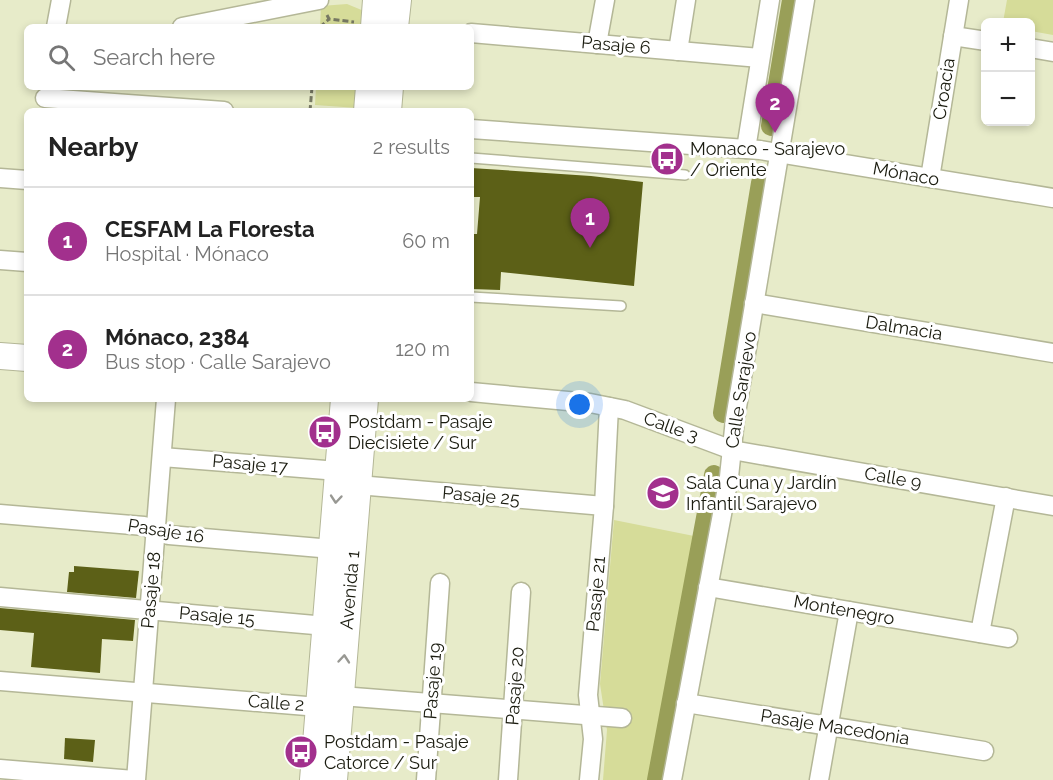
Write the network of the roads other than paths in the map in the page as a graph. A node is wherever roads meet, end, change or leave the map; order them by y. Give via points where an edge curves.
1 (61, 0) edge
2 (318, 0) edge
3 (398, 0) edge
4 (604, 0) edge
5 (686, 0) edge
6 (770, 0) edge
7 (805, 0) edge
8 (959, 0) edge
9 (383, 21) edge
10 (57, 24) edge
11 (197, 24) edge
12 (474, 33) edge
13 (953, 36) junction
14 (981, 40) edge
15 (597, 44) junction
16 (1035, 49) edge
17 (678, 51) junction
18 (1053, 52) edge
19 (760, 58) junction
20 (369, 90) edge
21 (390, 90) edge
22 (130, 95) edge
23 (45, 99) edge
24 (206, 108) edge
25 (367, 108) edge
26 (388, 108) edge
27 (474, 129) edge
28 (746, 149) junction
29 (780, 152) junction
30 (474, 158) edge
31 (685, 175) dead end
32 (0, 178) edge
33 (930, 178) junction
34 (24, 180) edge
35 (1053, 198) edge
36 (0, 260) edge
37 (24, 262) edge
38 (474, 297) edge
39 (754, 303) junction
40 (621, 306) dead end
41 (1053, 353) edge
42 (0, 356) edge
43 (24, 358) edge
44 (474, 392) edge
45 (166, 402) edge
46 (344, 402) edge
47 (364, 402) edge
48 (609, 407) junction
49 (732, 450) junction
50 (162, 457) junction
51 (348, 478) junction
52 (1006, 497) junction
53 (604, 506) junction
54 (1053, 506) edge
55 (0, 514) edge
56 (156, 530) junction
57 (332, 549) junction
58 (440, 583) dead end
59 (708, 587) junction
60 (521, 592) dead end
61 (0, 597) edge
62 (149, 610) junction
63 (849, 611) junction
64 (326, 626) junction
65 (980, 633) junction
66 (1008, 638) dead end
67 (0, 681) edge
68 (143, 693) junction
69 (330, 702) junction
70 (686, 703) junction
71 (432, 704) junction
72 (513, 710) junction
73 (590, 716) junction
74 (622, 718) dead end
75 (828, 726) junction
76 (984, 751) dead end
77 (0, 769) edge
78 (135, 780) edge
79 (313, 780) edge
80 (334, 780) edge
81 (426, 780) edge
82 (508, 780) edge
83 (589, 780) edge
84 (672, 780) edge
85 (819, 780) edge

1 - 10 street
2 - 11 street
3 - 9 street
4 - 15 street
5 - 17 street
6 - 19 street
7 - 29 street, Calle Sarajevo
8 - 13 street, Croacia
12 - 15 street, Pasaje 6
13 - 14 street
13 - 33 street, Croacia
15 - 17 street, Pasaje 6
16 - 18 street
17 - 19 street, Pasaje 6
19 - 28 street
20 - 25 street
21 - 26 street
22 - 23 street
22 - 24 street
27 - 28 street, Mónaco
28 - 29 street, Mónaco
29 - 33 street, Mónaco
29 - 39 street, Calle Sarajevo
30 - 31 lane
32 - 34 street
33 - 35 street, Mónaco
36 - 37 street
38 - 40 lane
39 - 41 street, Dalmacia
39 - 49 street, Calle Sarajevo
42 - 43 street
44 - 48 street via 573,400
45 - 50 street, Pasaje 18
46 - 51 street, Avenida 1
47 - 51 street, Avenida 1
48 - 49 street, Calle 3
48 - 53 street, Pasaje 21
49 - 52 street, Calle 9
49 - 59 street, Calle Sarajevo
50 - 51 street, Pasaje 17
50 - 56 street, Pasaje 18
51 - 53 street, Pasaje 25
51 -> 57 street, Avenida 1
69 -> 51 street, Avenida 1
52 - 54 street, Calle 9
52 - 65 street
53 - 73 street, Pasaje 21 via 588,695
55 - 56 street, Pasaje 16
56 - 57 street, Pasaje 16 via 169,535
56 - 62 street, Pasaje 18
57 - 64 street, Avenida 1
58 - 71 street, Pasaje 19
59 - 63 street, Montenegro
59 - 70 street, Calle Sarajevo
60 - 72 street, Pasaje 20
61 - 62 street, Pasaje 15
62 - 64 street, Pasaje 15
62 - 68 street, Pasaje 18
63 - 65 street, Montenegro
63 - 75 street
64 - 69 street, Avenida 1
65 - 66 street, Montenegro
67 - 68 street, Calle 2
68 - 69 street, Calle 2
68 - 78 street, Pasaje 18
69 - 71 street, Calle 2
69 - 79 street, Avenida 1
69 - 80 street, Avenida 1
70 - 75 street, Pasaje Macedonia
70 - 84 street, Calle Sarajevo
71 - 72 street, Calle 2
71 - 81 street, Pasaje 19
72 - 73 street, Calle 2
72 - 82 street, Pasaje 20
73 - 74 street, Calle 2
73 - 83 street, Pasaje 21 via 593,739
75 - 76 street, Pasaje Macedonia
75 - 85 street
77 - 78 street

